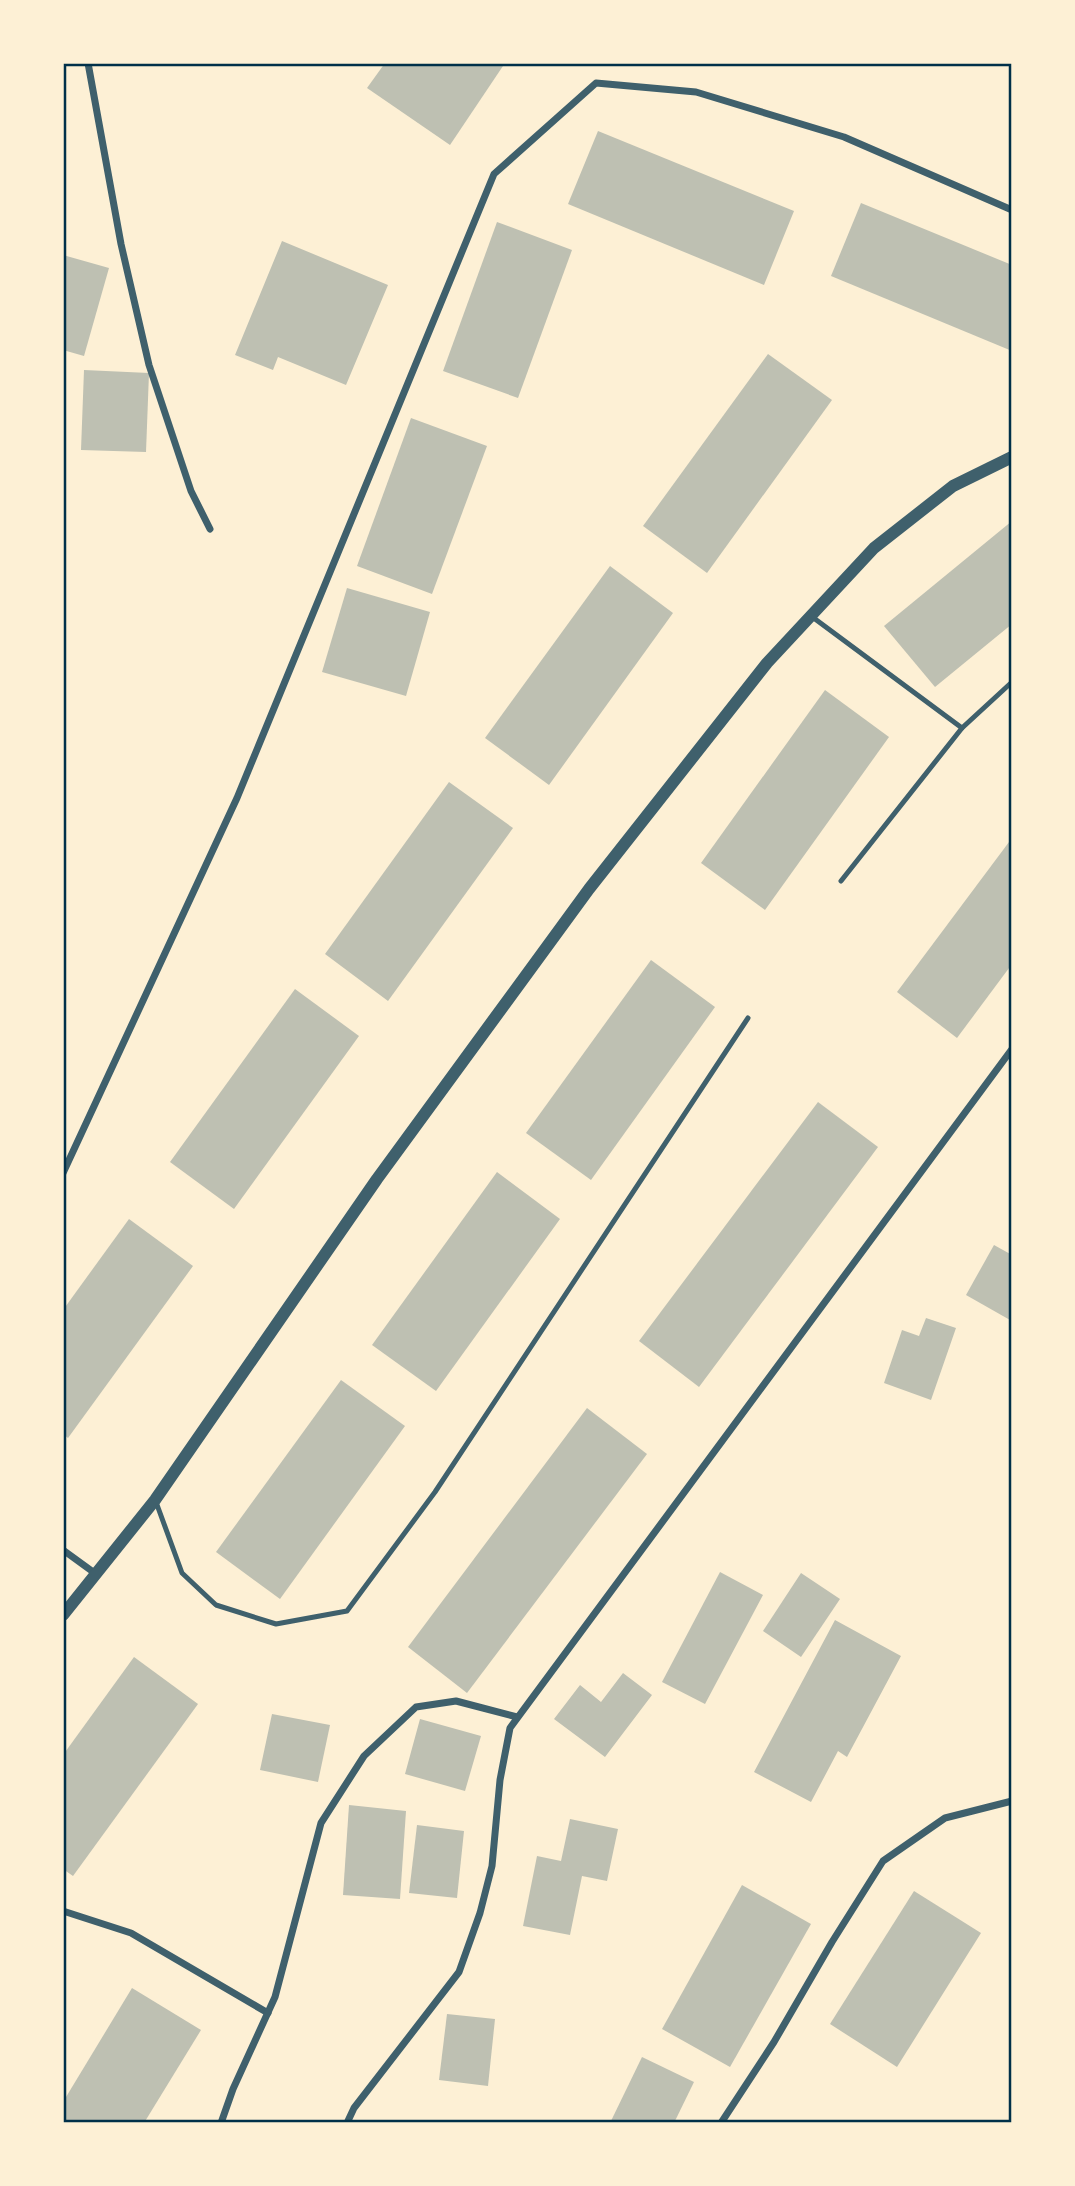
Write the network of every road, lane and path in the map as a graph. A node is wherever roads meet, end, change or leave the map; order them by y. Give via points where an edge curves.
1 (88, 63) edge
2 (1012, 210) edge
3 (1012, 457) edge
4 (210, 529) dead end
5 (811, 616) junction
6 (1012, 682) edge
7 (962, 728) junction
8 (841, 881) dead end
9 (748, 1018) dead end
10 (1012, 1049) edge
11 (63, 1173) edge
12 (155, 1500) junction
13 (63, 1550) edge
14 (96, 1574) junction
15 (63, 1615) edge
16 (517, 1717) junction
17 (1012, 1801) edge
18 (63, 1911) edge
19 (268, 2012) junction
20 (221, 2123) edge
21 (347, 2123) edge
22 (720, 2123) edge

1 - 4 street via 149,365 191,491
2 - 11 street via 831,133 696,92 596,83 494,174 237,798
3 - 5 street via 953,486 874,548
5 - 7 lane
5 - 12 street via 750,684 589,889 377,1179
6 - 7 lane
7 - 8 lane
9 - 12 lane via 435,1492 347,1611 276,1625 216,1605 182,1573
10 - 16 street
12 - 14 street
13 - 14 street
14 - 15 street
16 - 19 street via 456,1701 416,1707 364,1756 321,1823
16 - 21 street via 510,1728 500,1780 492,1866 458,1972
17 - 22 street via 945,1818 883,1861
18 - 19 street via 131,1933
19 - 20 street

